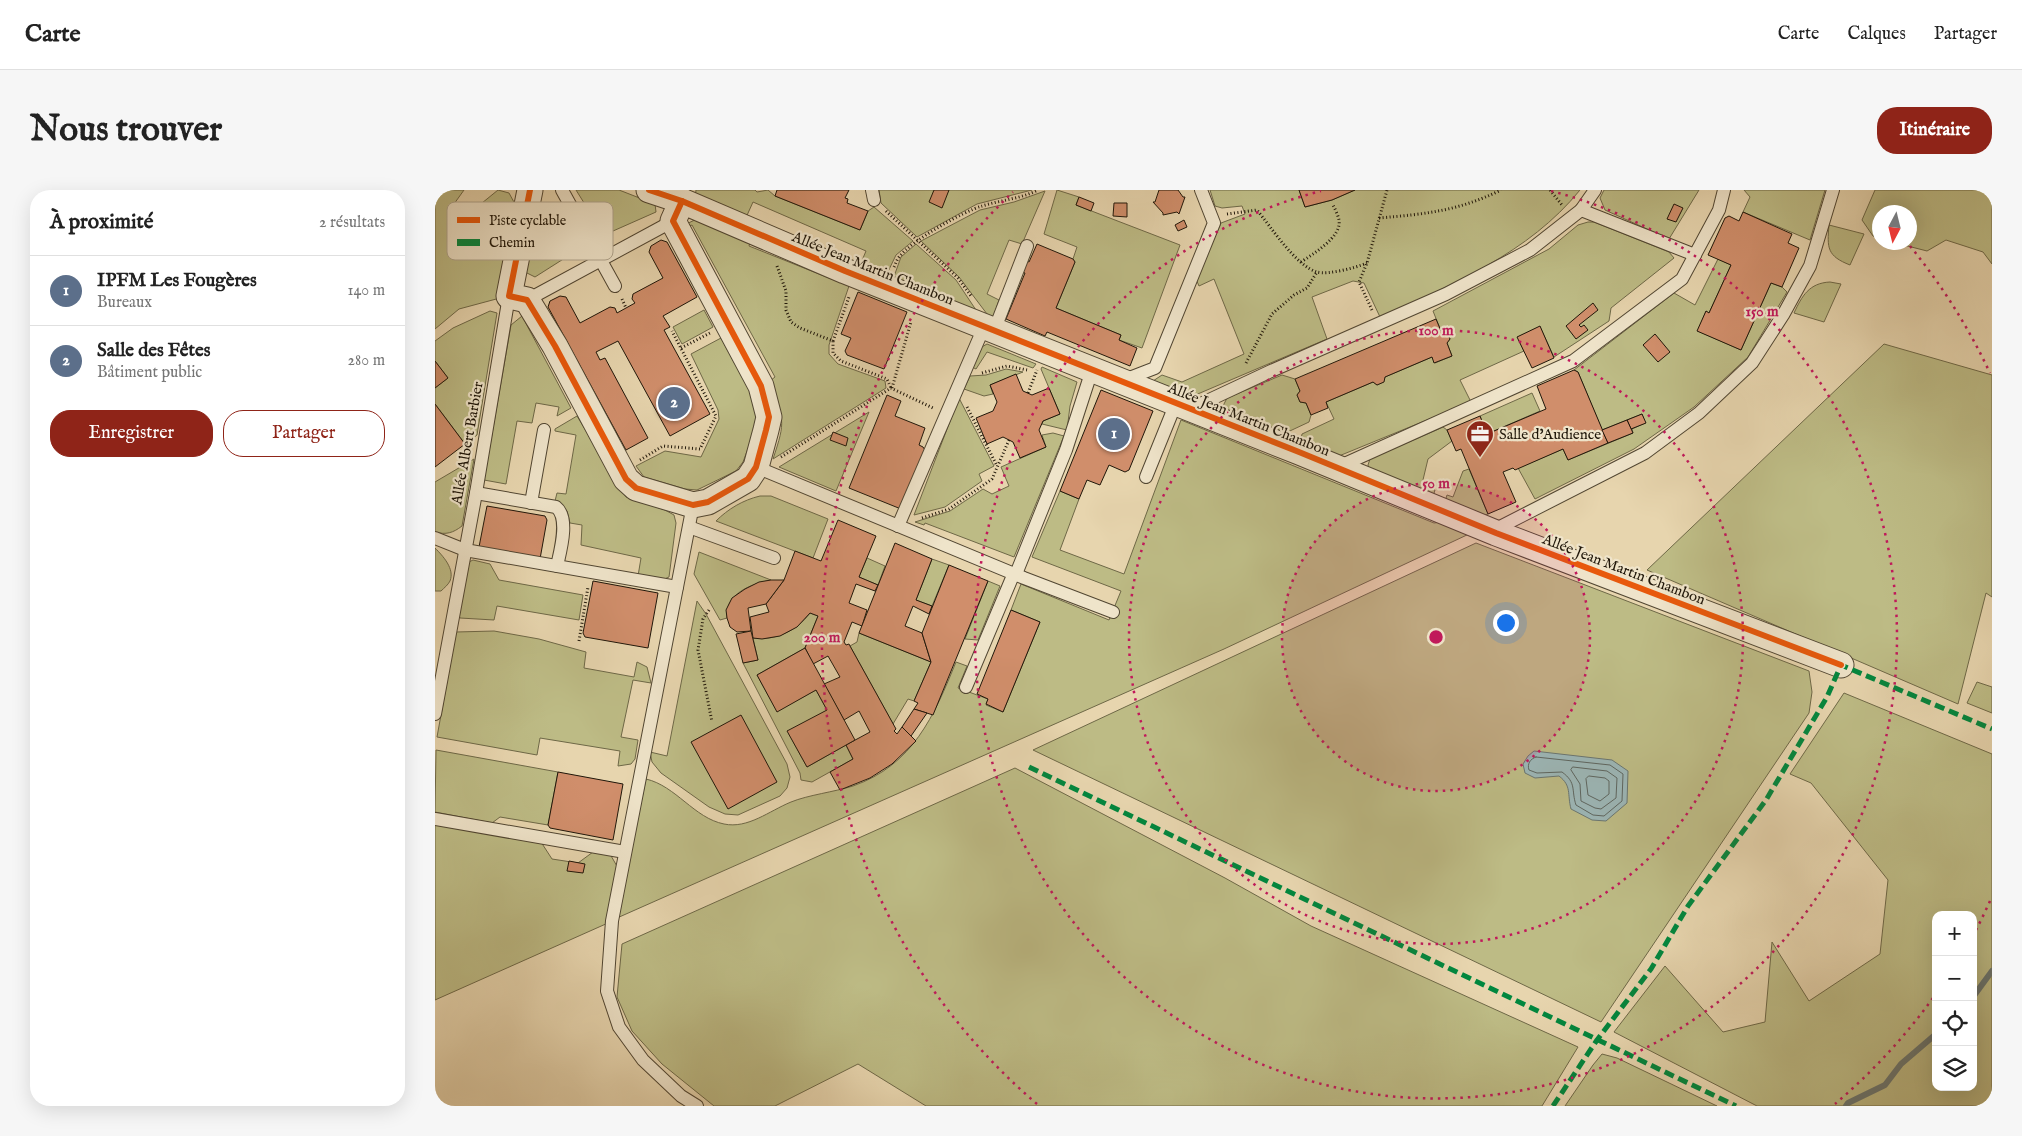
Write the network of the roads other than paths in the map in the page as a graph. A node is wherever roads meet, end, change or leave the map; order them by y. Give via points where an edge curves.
1 (561, 190) edge
2 (649, 190) edge
3 (1201, 190) edge
4 (1595, 190) edge
5 (1724, 190) edge
6 (1833, 190) edge
7 (568, 202) edge
8 (680, 204) edge
9 (1581, 210) junction
10 (1027, 246) dead end
11 (613, 252) edge
12 (1695, 255) junction
13 (522, 260) edge
14 (601, 261) joint
15 (615, 286) dead end
16 (518, 298) junction
17 (989, 329) junction
18 (1092, 370) junction
19 (1121, 382) junction
20 (1183, 406) junction
21 (544, 430) dead end
22 (1336, 467) junction
23 (759, 469) junction
24 (1146, 477) dead end
25 (476, 493) junction
26 (531, 503) junction
27 (691, 516) junction
28 (898, 526) junction
29 (1492, 531) junction
30 (435, 538) edge
31 (465, 550) junction
32 (773, 558) dead end
33 (557, 566) junction
34 (1015, 574) junction
35 (677, 587) junction
36 (1113, 612) dead end
37 (1841, 665) dead end
38 (965, 687) dead end
39 (435, 714) edge
40 (435, 819) edge
41 (625, 852) junction
42 (697, 1106) edge

1 - 7 lane
2 - 8 street, Allée Jean Martin Chambon
3 - 19 lane via 1214,223 1155,368
4 - 9 lane
5 - 12 lane via 1719,210
6 - 29 lane via 1810,266 1752,363 1699,413 1645,453
8 - 11 lane
8 - 17 street, Allée Jean Martin Chambon
8 - 23 street via 728,324 761,386 767,405
9 - 12 lane
9 - 20 lane via 1530,250 1446,294
10 - 17 lane
12 - 22 lane via 1682,279 1573,362
13 - 16 street
14 - 15 lane
14 - 16 lane
16 - 25 lane, Allée Albert Barbier
16 - 27 street via 555,346 626,479
17 - 18 street, Allée Jean Martin Chambon
17 - 28 lane via 964,372
18 - 19 street, Allée Jean Martin Chambon
18 - 34 lane via 1066,450
19 - 20 street, Allée Jean Martin Chambon
20 - 22 street, Allée Jean Martin Chambon
20 - 24 lane
21 - 26 lane
22 - 29 street, Allée Jean Martin Chambon
23 - 27 street
23 - 28 lane
25 - 26 lane
25 - 31 lane, Allée Albert Barbier
26 - 33 lane via 556,508 562,515 563,536
27 - 32 lane
27 - 35 lane
28 - 34 lane
29 - 37 street, Allée Jean Martin Chambon
30 - 31 lane
31 - 33 lane
31 - 39 lane, Allée Albert Barbier
33 - 35 lane
34 - 36 lane
34 - 38 lane
35 - 41 lane
40 - 41 lane
41 - 42 lane via 611,921 607,992 619,1027 643,1060 681,1096

